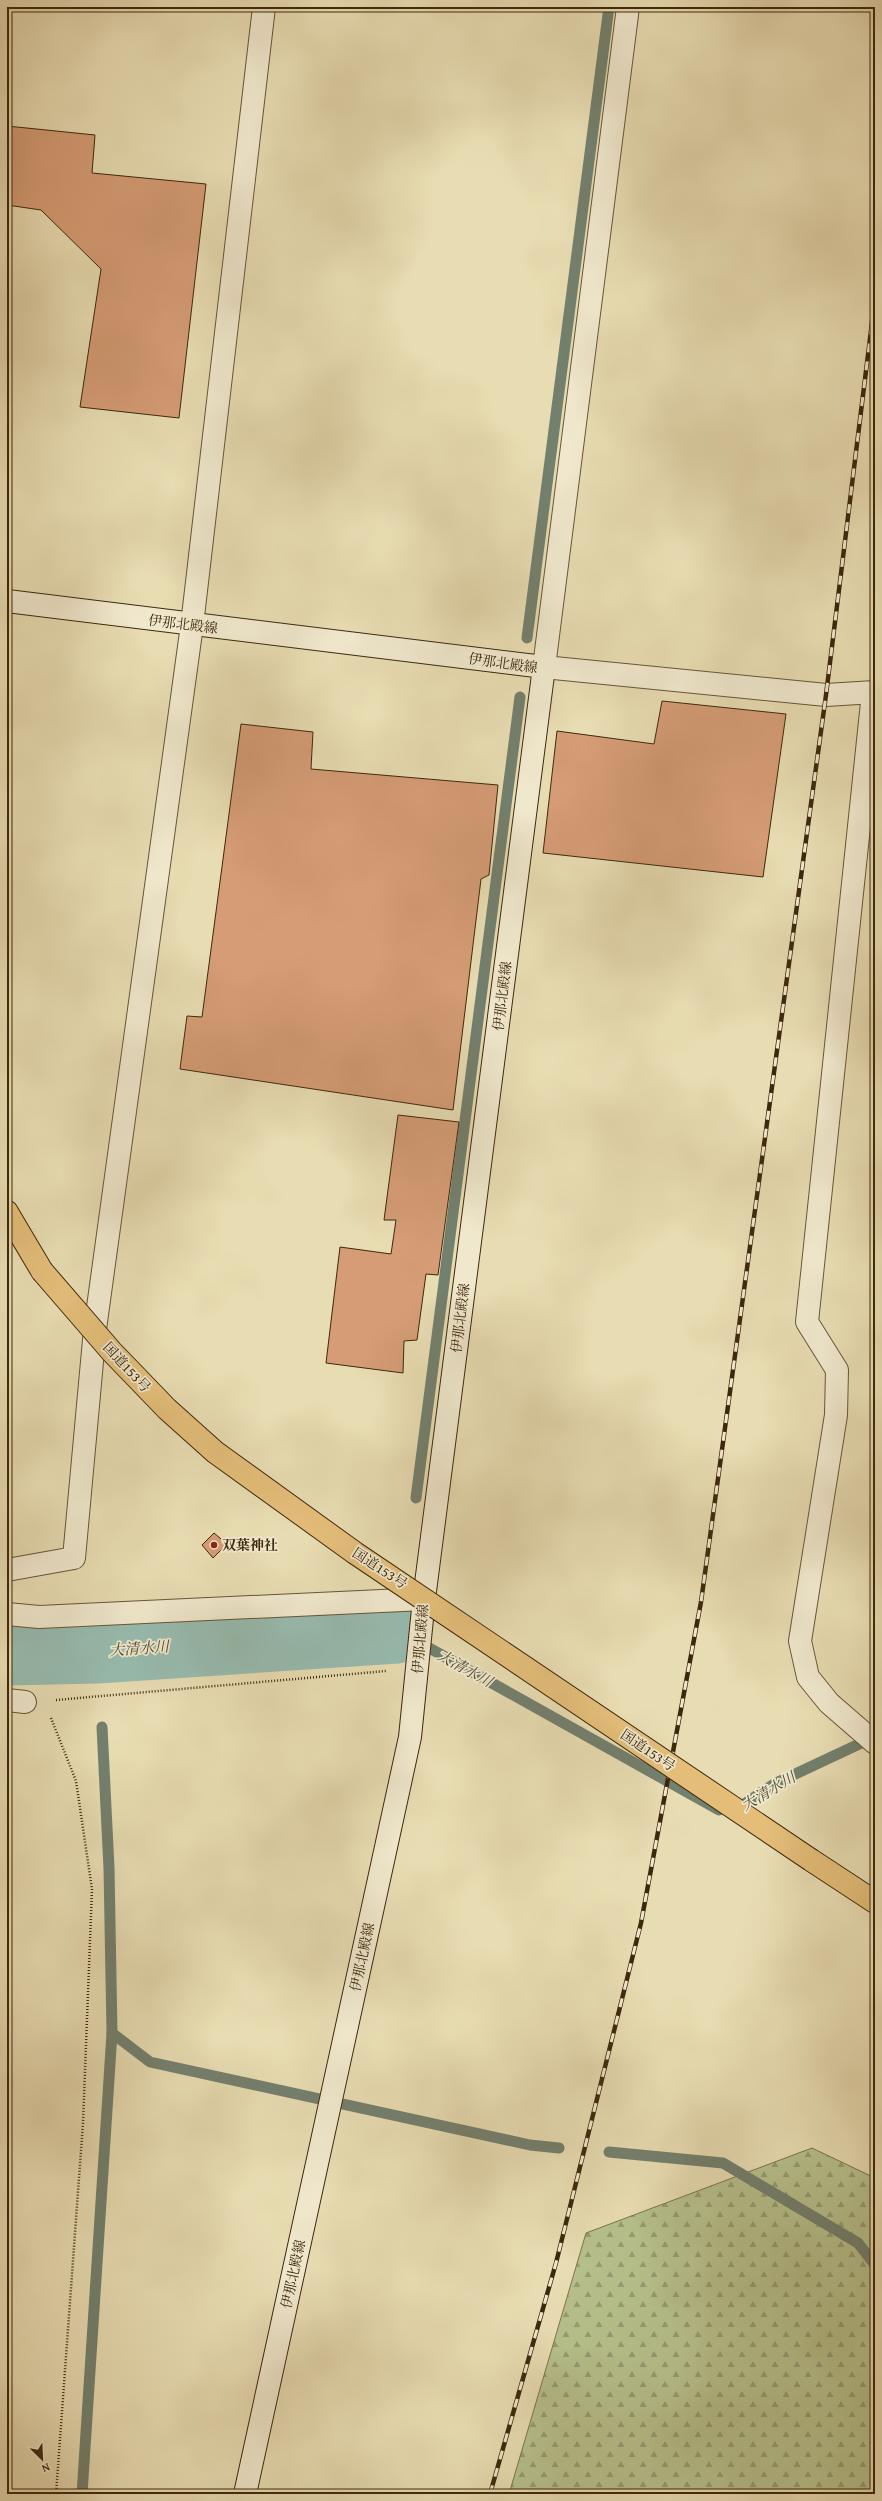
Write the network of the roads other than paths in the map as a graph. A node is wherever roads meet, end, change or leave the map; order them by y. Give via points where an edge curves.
1 (264, 7) edge
2 (628, 7) edge
3 (7, 601) edge
4 (192, 625) junction
5 (544, 667) junction
6 (874, 693) edge
7 (7, 1212) edge
8 (7, 1570) edge
9 (423, 1608) junction
10 (7, 1614) edge
11 (875, 1743) edge
12 (875, 1902) edge
13 (244, 2494) edge

1 - 4 street
2 - 5 street
3 - 4 street, 伊那北殿線
4 - 5 street, 伊那北殿線
4 - 8 street via 95,1329 74,1558
5 - 6 street via 826,695
5 - 9 street, 伊那北殿線
6 - 11 street via 807,1322 837,1370 836,1416 800,1641 808,1677 829,1703
7 - 12 highway, 国道153号, bridge via 42,1271 156,1398 215,1452 350,1549
9 - 10 street via 39,1617
9 - 13 street, 伊那北殿線 via 410,1737

